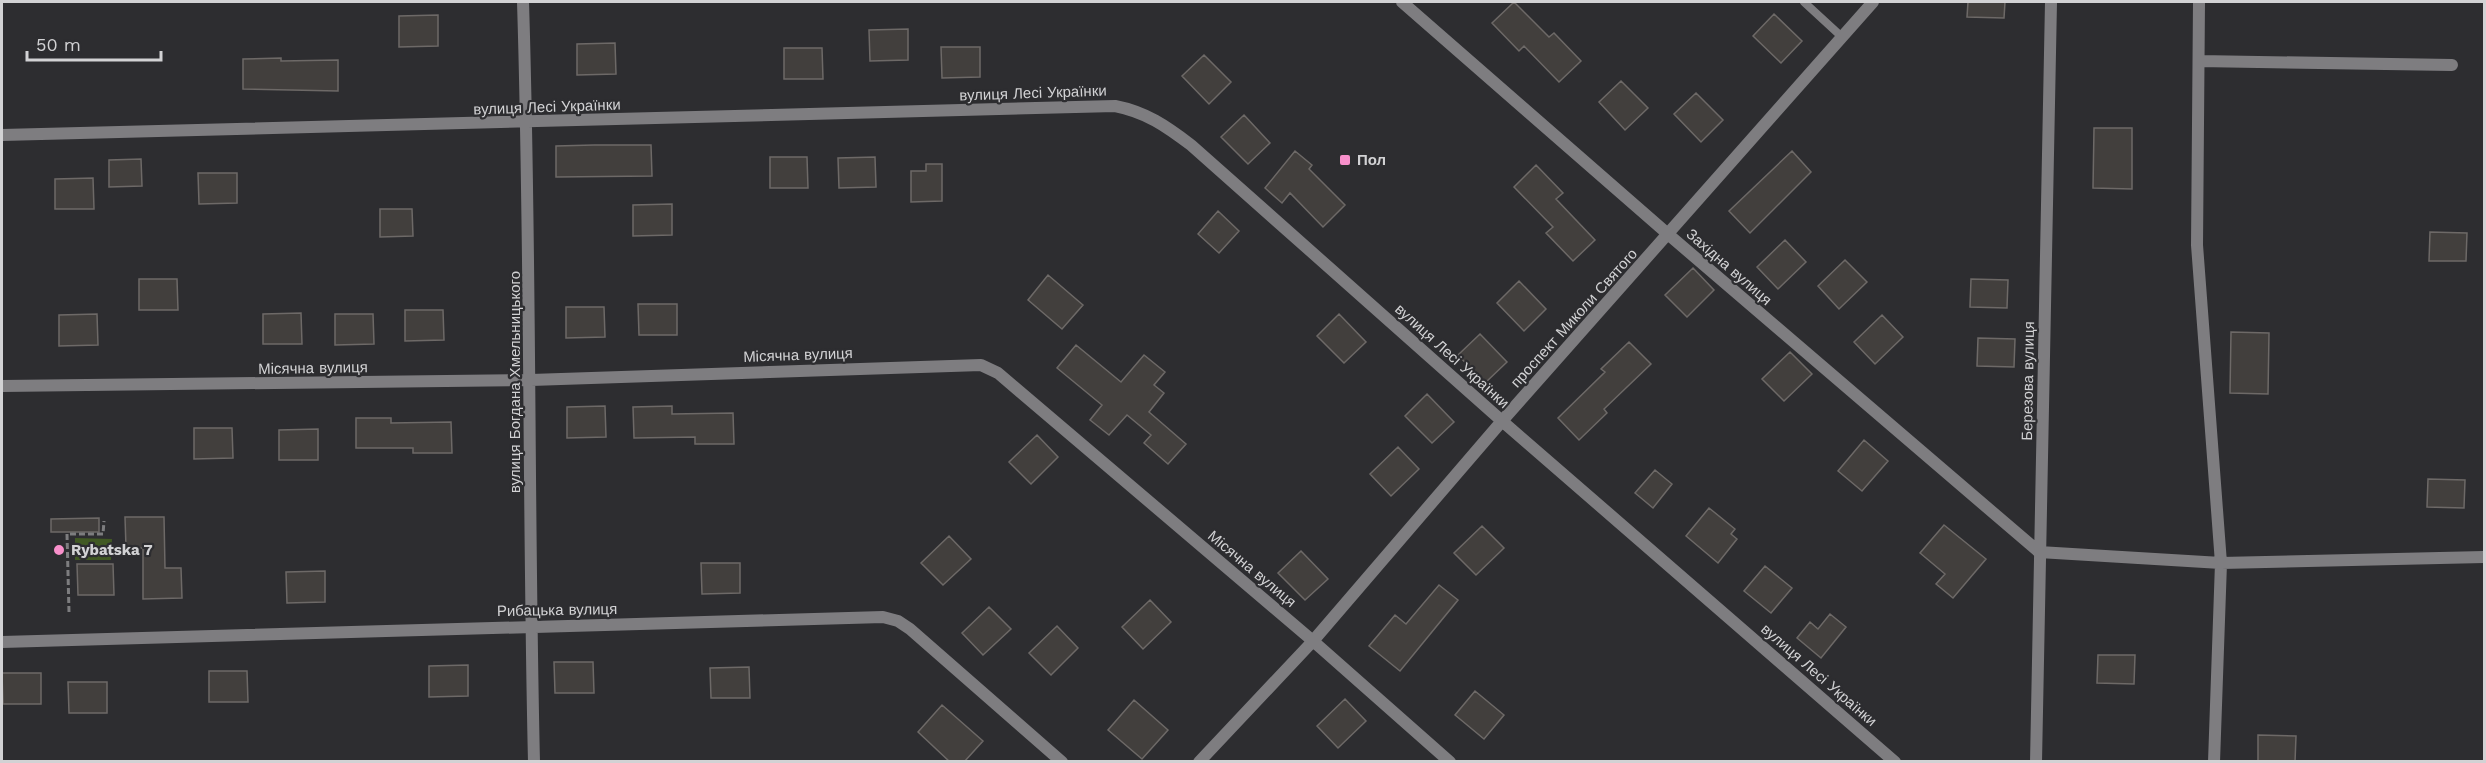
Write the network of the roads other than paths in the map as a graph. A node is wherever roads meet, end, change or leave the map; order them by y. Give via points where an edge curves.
1 (523, 2) edge
2 (1402, 2) edge
3 (1804, 2) edge
4 (1873, 2) edge
5 (2051, 2) edge
6 (2199, 2) edge
7 (1842, 37) junction
8 (2199, 61) junction
9 (2452, 65) dead end
10 (527, 123) junction
11 (2, 135) edge
12 (1669, 235) junction
13 (531, 380) junction
14 (2, 386) edge
15 (1502, 421) junction
16 (2039, 552) junction
17 (2484, 557) edge
18 (2221, 563) junction
19 (531, 625) junction
20 (1313, 641) junction
21 (2, 642) edge
22 (534, 762) edge
23 (1062, 762) edge
24 (1199, 762) edge
25 (1450, 762) edge
26 (1895, 762) edge
27 (2036, 762) edge
28 (2214, 762) edge

1 - 10 street, вулиця Богдана Хмельницького
2 - 12 street, Західна вулиця
3 - 7 lane
4 - 7 street, проспект Миколи Святого
5 - 16 street, Березова вулиця
6 - 8 street
7 - 12 street, проспект Миколи Святого
8 - 9 street
8 - 18 street via 2198,245
10 - 11 street, вулиця Лесі Українки
10 - 13 street, вулиця Богдана Хмельницького
10 - 15 street, вулиця Лесі Українки via 1115,106 1135,110 1154,118 1191,145
12 - 15 street, проспект Миколи Святого
12 - 16 street, Західна вулиця
13 - 14 street, Місячна вулиця
13 - 19 street, вулиця Богдана Хмельницького
13 - 20 street, Місячна вулиця via 981,365 998,373
15 - 20 street, проспект Миколи Святого
15 - 26 street, вулиця Лесі Українки
16 - 18 street
16 - 27 street, Березова вулиця
17 - 18 street
18 - 28 street
19 - 21 street, Рибацька вулиця
19 - 22 street, вулиця Богдана Хмельницького
19 - 23 street, Рибацька вулиця via 883,617 898,621
20 - 24 street, проспект Миколи Святого
20 - 25 street, Місячна вулиця

